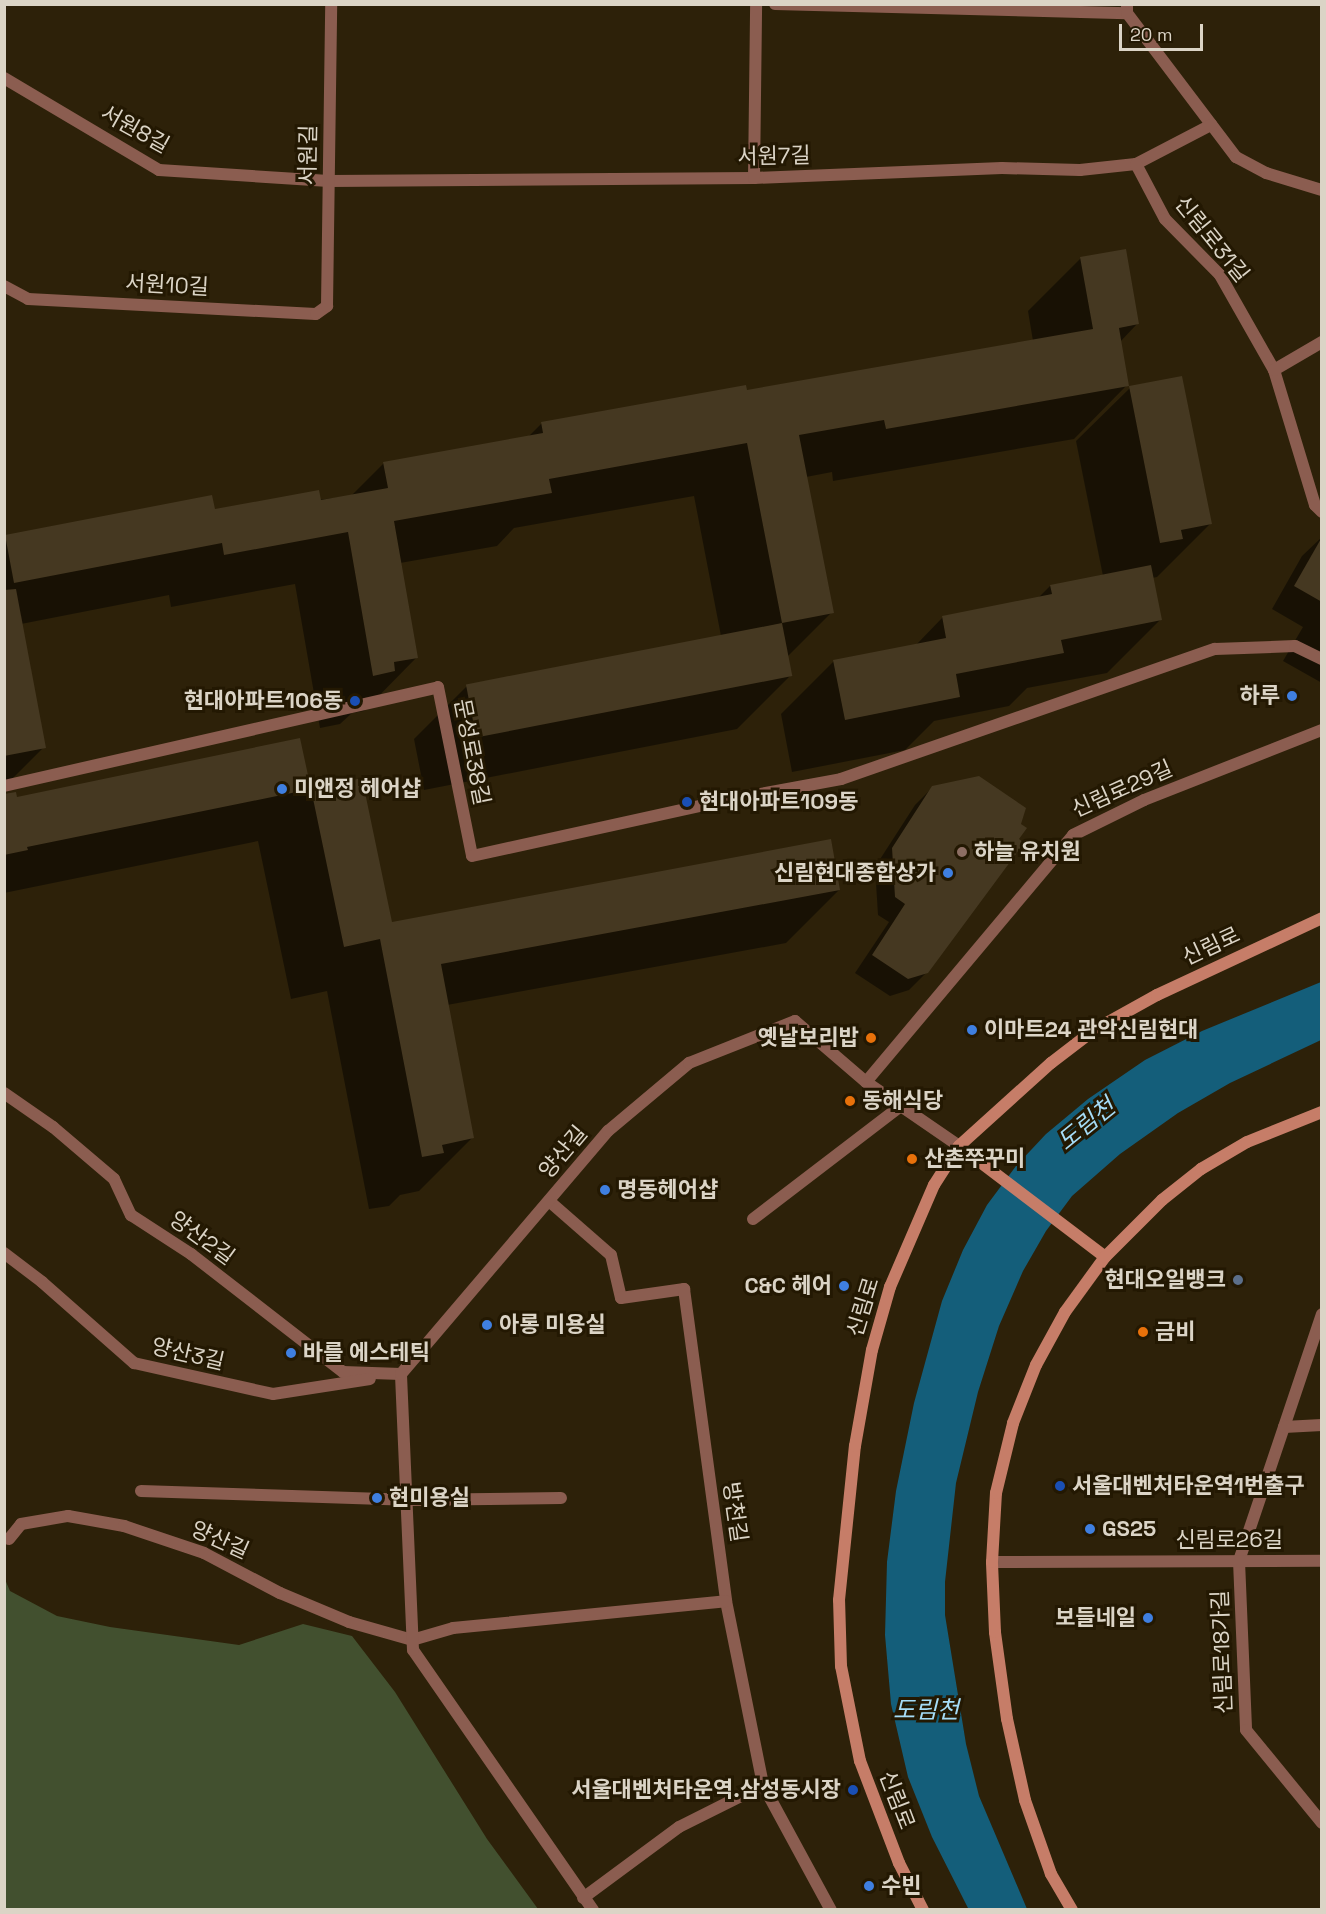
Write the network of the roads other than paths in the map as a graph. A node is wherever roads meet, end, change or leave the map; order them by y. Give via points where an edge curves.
1 (331, 4) edge
2 (756, 4) edge
3 (776, 4) edge
4 (1127, 9) edge
5 (4, 78) edge
6 (1210, 125) junction
7 (1136, 164) junction
8 (754, 178) junction
9 (329, 182) junction
10 (1322, 190) edge
11 (4, 286) edge
12 (327, 306) joint
13 (1322, 342) edge
14 (1274, 370) junction
15 (1322, 512) edge
16 (1322, 659) edge
17 (1322, 729) edge
18 (4, 786) edge
19 (1322, 918) edge
20 (866, 1082) junction
21 (4, 1093) edge
22 (901, 1106) junction
23 (1322, 1112) edge
24 (959, 1146) junction
25 (549, 1201) junction
26 (753, 1218) dead end
27 (4, 1253) edge
28 (1106, 1257) junction
29 (1322, 1314) edge
30 (401, 1374) junction
31 (1322, 1425) edge
32 (1284, 1427) junction
33 (141, 1491) dead end
34 (561, 1498) dead end
35 (406, 1500) junction
36 (9, 1539) dead end
37 (1239, 1561) junction
38 (1322, 1561) edge
39 (992, 1562) junction
40 (726, 1601) junction
41 (412, 1640) junction
42 (763, 1785) junction
43 (1322, 1823) edge
44 (583, 1898) junction
45 (593, 1910) edge
46 (831, 1910) edge
47 (923, 1910) edge
48 (1072, 1910) edge

1 - 9 street, 서원길
2 - 8 street
3 - 4 street
4 - 6 street
5 - 9 street, 서원8길 via 159,170
6 - 7 street, 서원7길
6 - 10 street via 1236,157 1266,173
7 - 8 street, 서원7길 via 1080,170 1002,168
7 - 14 street, 신림로31길 via 1165,219 1220,275
8 - 9 street, 서원7길
9 - 12 street, 서원길
11 - 12 street, 서원10길 via 28,299 316,314
13 - 14 street
14 - 15 street, 신림로31길 via 1315,506
16 - 18 street, 문성로38길 via 1295,646 1215,649 841,779 472,856 438,687
17 - 20 street, 신림로29길 via 1144,800 1072,835
19 - 24 main road, 신림로 via 1157,995 1094,1030
20 - 22 street, 양산길
20 - 25 street, 양산길 via 795,1021 689,1063 608,1131
21 - 30 street, 양산2길 via 53,1127 114,1179 131,1215 191,1254 343,1372
22 - 24 street, 양산길
22 - 26 street
23 - 28 main road, bridge via 1247,1142 1201,1168 1162,1200
24 - 28 main road, bridge
24 - 47 main road, 신림로 via 934,1185 910,1238 890,1287 872,1350 855,1446 839,1600 841,1666 860,1761 899,1863
25 - 30 street, 양산길
25 - 40 street, 방천길 via 611,1255 621,1298 684,1289
27 - 30 street, 양산3길 via 134,1364 273,1395
28 - 39 main road, bridge via 1060,1321 1036,1365 1013,1423 996,1493
29 - 32 street
30 - 35 street
31 - 32 street
32 - 37 street
33 - 35 street, 양산길
34 - 35 street, 양산길
35 - 41 street
36 - 41 street, 양산길 via 21,1524 68,1516 124,1526 204,1553 280,1593 349,1622
37 - 38 street, 신림로26길
37 - 39 street, 신림로26길
37 - 43 street, 신림로18가길 via 1246,1730
39 - 48 main road, bridge via 995,1632 1007,1719 1023,1788 1051,1874
40 - 41 street via 453,1628
40 - 42 street, 방천길
41 - 44 street via 413,1650
42 - 44 street via 679,1827
42 - 46 street, 방천길
44 - 45 street

